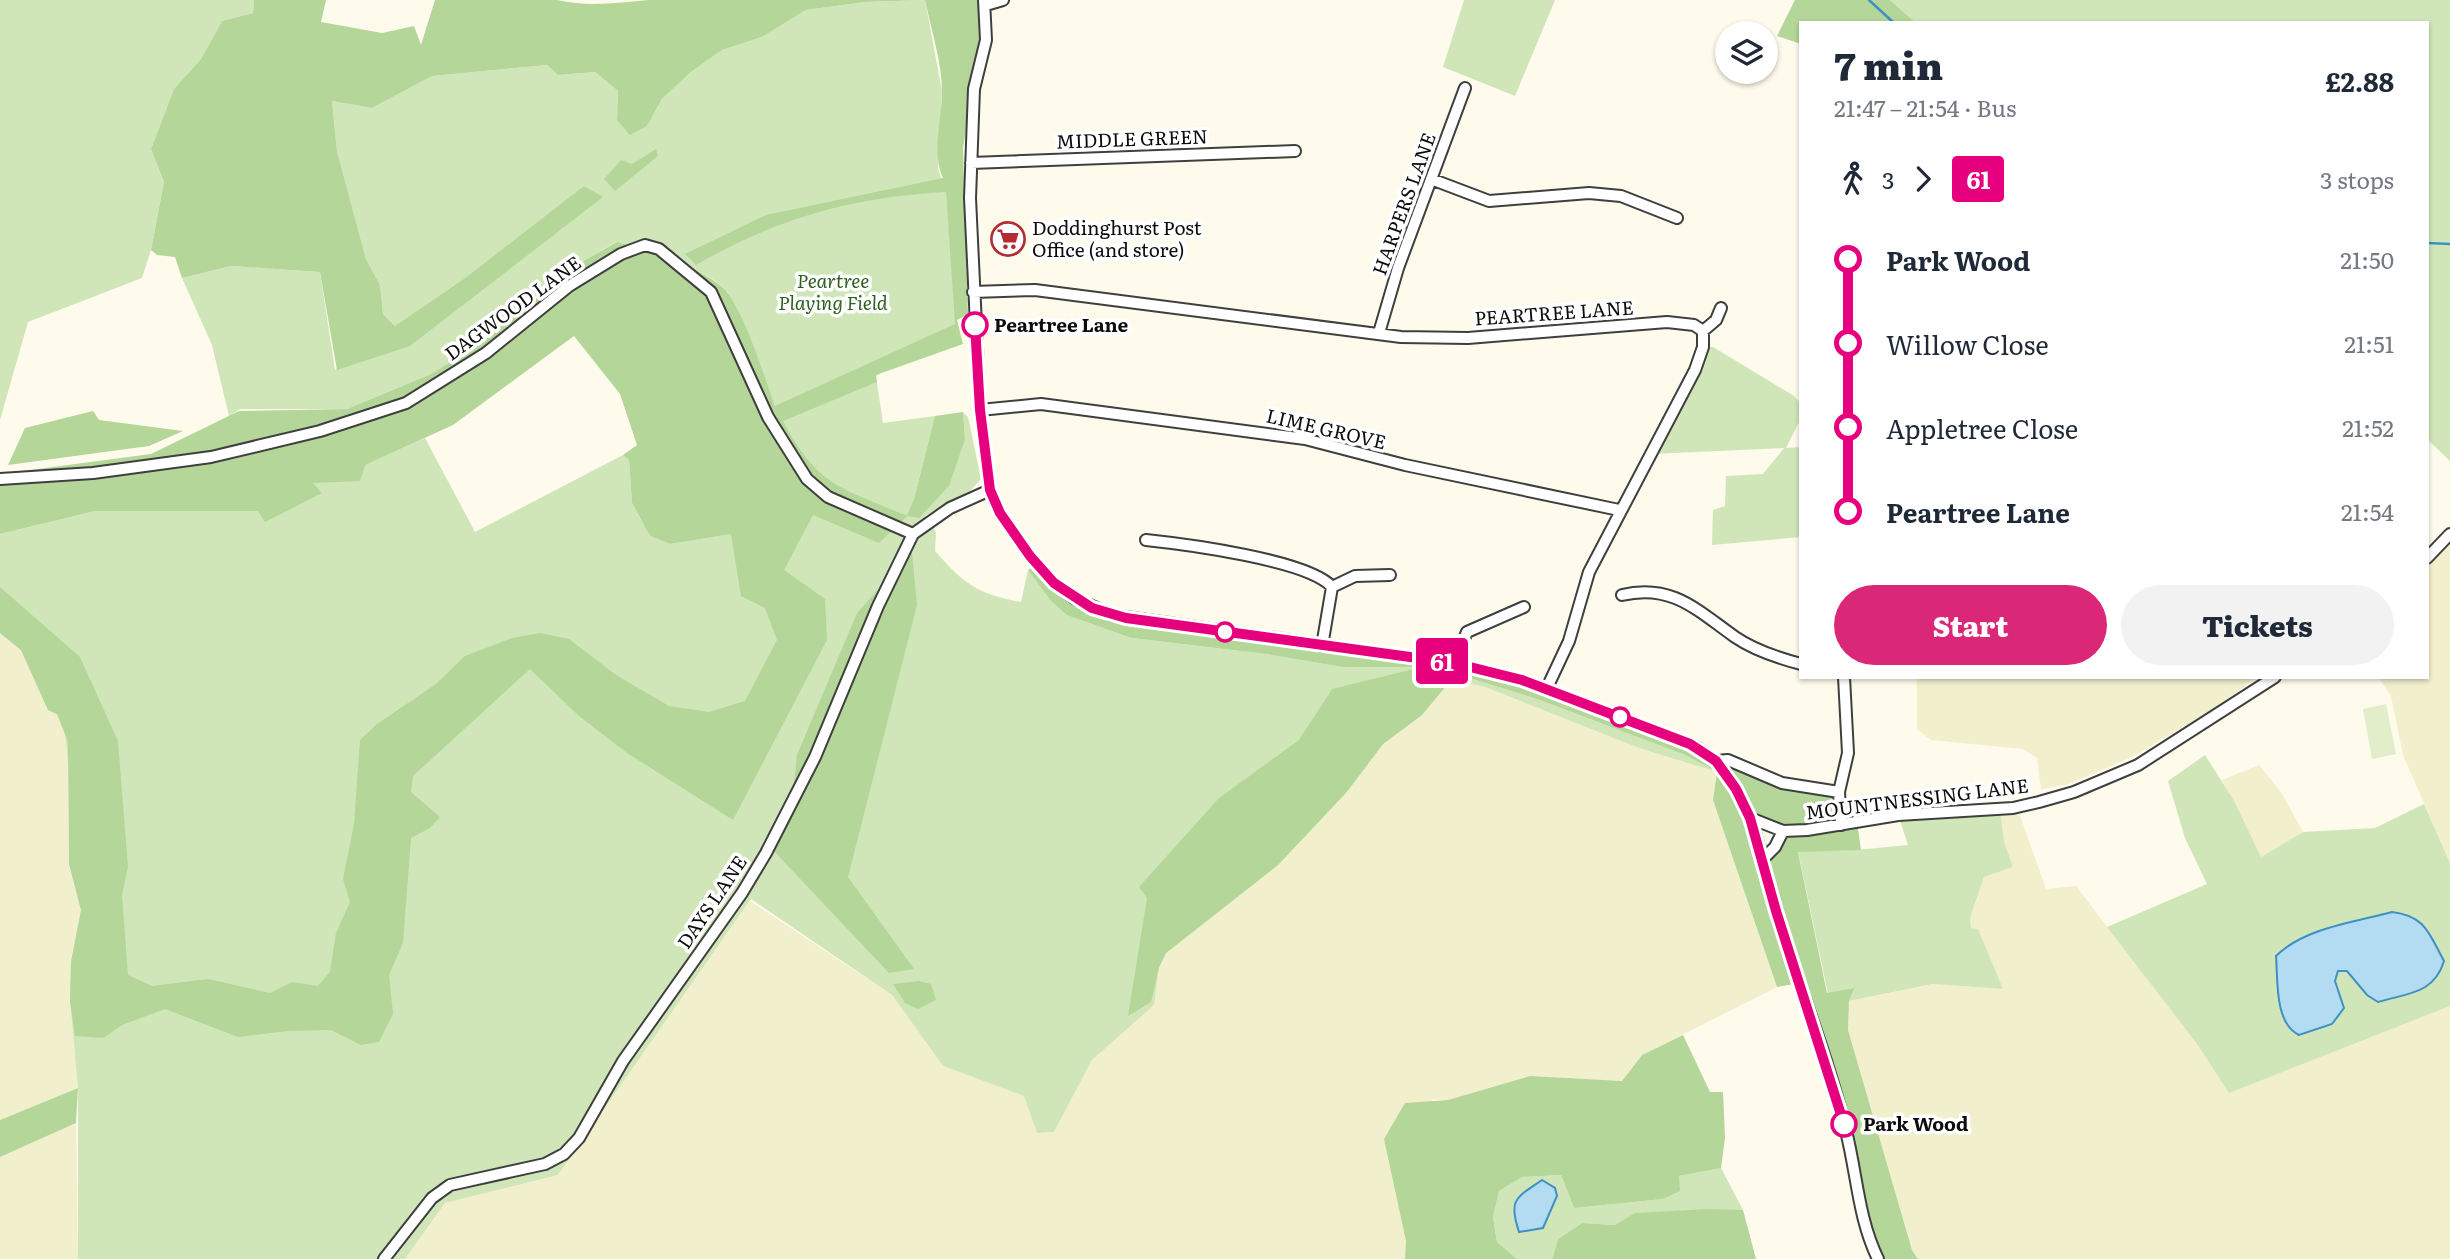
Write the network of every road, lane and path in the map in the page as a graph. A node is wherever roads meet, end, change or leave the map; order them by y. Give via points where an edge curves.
1 (1003, 0) edge
2 (985, 3) edge
3 (1465, 89) dead end
4 (1295, 151) dead end
5 (971, 163) junction
6 (1431, 179) junction
7 (1677, 218) dead end
8 (973, 292) junction
9 (1721, 308) dead end
10 (1703, 331) junction
11 (1379, 333) junction
12 (980, 410) junction
13 (0, 479) edge
14 (990, 490) junction
15 (1619, 510) junction
16 (913, 534) junction
17 (2450, 534) edge
18 (1146, 540) dead end
19 (2429, 556) edge
20 (1390, 575) dead end
21 (1332, 587) junction
22 (1622, 595) dead end
23 (1524, 607) dead end
24 (1322, 646) junction
25 (1454, 663) junction
26 (1799, 663) edge
27 (1844, 679) edge
28 (2272, 679) edge
29 (1546, 690) junction
30 (1716, 761) junction
31 (1839, 792) junction
32 (1750, 818) junction
33 (1841, 825) junction
34 (1783, 831) junction
35 (1762, 860) junction
36 (384, 1259) edge
37 (1878, 1259) edge

1 - 2 street
2 - 5 street via 986,40 974,89
3 - 6 street, HARPERS LANE
4 - 5 street, MIDDLE GREEN
5 - 8 street
6 - 7 street via 1489,201 1589,193 1621,196
6 - 11 street, HARPERS LANE
8 - 11 street, PEARTREE LANE via 1035,290
8 - 12 street
9 - 10 street
10 - 11 street, PEARTREE LANE via 1694,325 1667,322 1468,338
10 - 15 street via 1695,370
12 - 14 street
12 - 15 street, LIME GROVE via 1041,404 1306,439 1405,466
13 - 16 street, DAGWOOD LANE via 93,473 211,457 320,431 406,403 486,353 569,286 621,254 645,246 659,249 711,292 768,417 807,479 828,497
14 - 16 street, DAYS LANE via 950,508
14 - 24 street via 1030,556 1054,583 1092,608 1126,618
15 - 29 street via 1589,572 1569,641
16 - 36 street, DAYS LANE via 815,757 766,853 623,1061 579,1138 564,1154 545,1164 450,1185 432,1198
17 - 19 street
18 - 21 street via 1210,548 1310,572
20 - 21 street via 1355,576
21 - 24 street
22 - 26 street via 1646,589 1681,600 1750,645
23 - 25 street via 1467,632
24 - 25 street
25 - 29 street
27 - 31 street via 1848,753
28 - 33 street, MOUNTNESSING LANE via 2138,765 2074,792 2013,808
29 - 30 street via 1690,744
30 - 31 street, MOUNTNESSING LANE via 1728,761 1782,783
30 - 32 street
31 - 33 street
32 - 34 street, MOUNTNESSING LANE
32 - 35 street
33 - 34 street, MOUNTNESSING LANE
34 - 35 street, MOUNTNESSING LANE
35 - 37 street via 1846,1131 1856,1193

